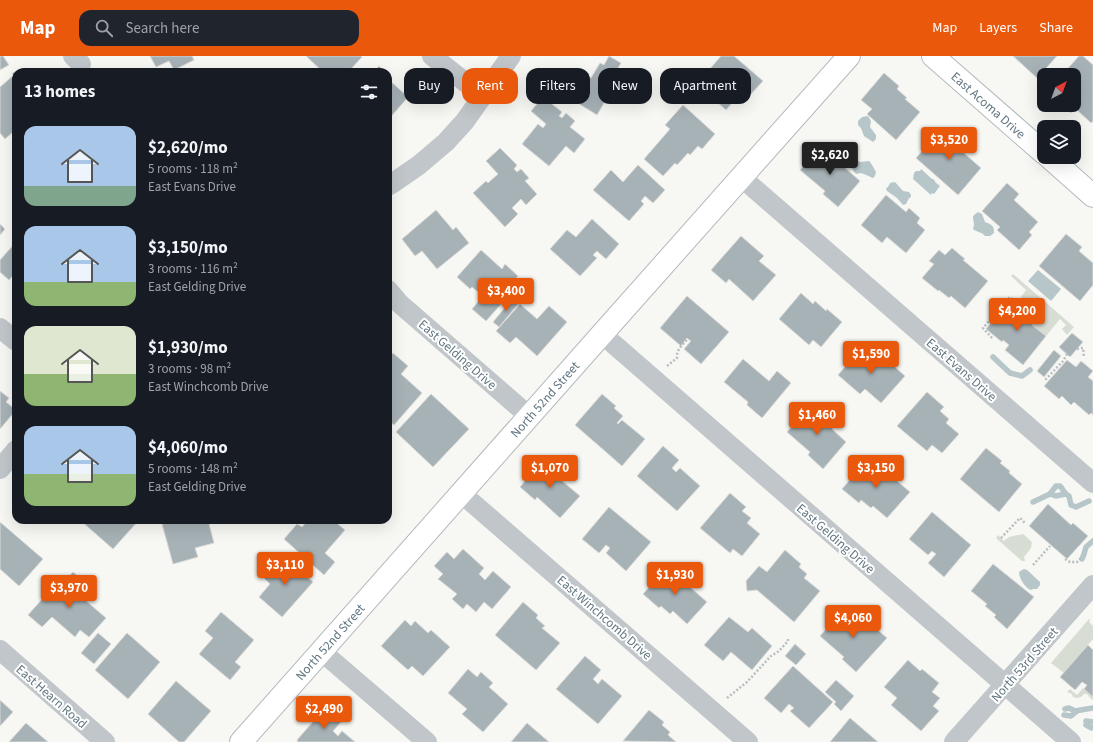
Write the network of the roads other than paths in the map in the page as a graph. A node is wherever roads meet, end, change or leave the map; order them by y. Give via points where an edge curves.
1 (432, 56) edge
2 (511, 56) edge
3 (849, 56) edge
4 (933, 56) edge
5 (503, 68) edge
6 (462, 80) edge
7 (477, 104) edge
8 (1037, 147) edge
9 (1056, 164) edge
10 (741, 177) junction
11 (392, 184) edge
12 (1093, 196) edge
13 (392, 295) edge
14 (0, 328) edge
15 (602, 334) junction
16 (12, 338) edge
17 (529, 416) junction
18 (12, 455) edge
19 (0, 469) edge
20 (1093, 483) edge
21 (461, 493) junction
22 (1093, 585) edge
23 (0, 650) edge
24 (322, 651) junction
25 (1006, 685) junction
26 (105, 742) edge
27 (241, 742) edge
28 (427, 742) edge
29 (748, 742) edge
30 (954, 742) edge
31 (1071, 742) edge

1 - 6 street
2 - 5 street
3 - 10 street, North 52nd Street
4 - 8 street, East Acoma Drive
7 - 11 street via 446,142
9 - 12 street
10 - 15 street, North 52nd Street
10 - 20 street, East Evans Drive
13 - 17 street, East Gelding Drive
14 - 16 street
15 - 17 street, North 52nd Street
15 - 25 street, East Gelding Drive
17 - 21 street, North 52nd Street
18 - 19 street
21 - 24 street, North 52nd Street
21 - 29 street, East Winchcomb Drive
22 - 25 street, North 53rd Street
23 - 26 street, East Hearn Road
24 - 27 street, North 52nd Street
24 - 28 street
25 - 30 street, North 53rd Street
25 - 31 street, East Gelding Drive

